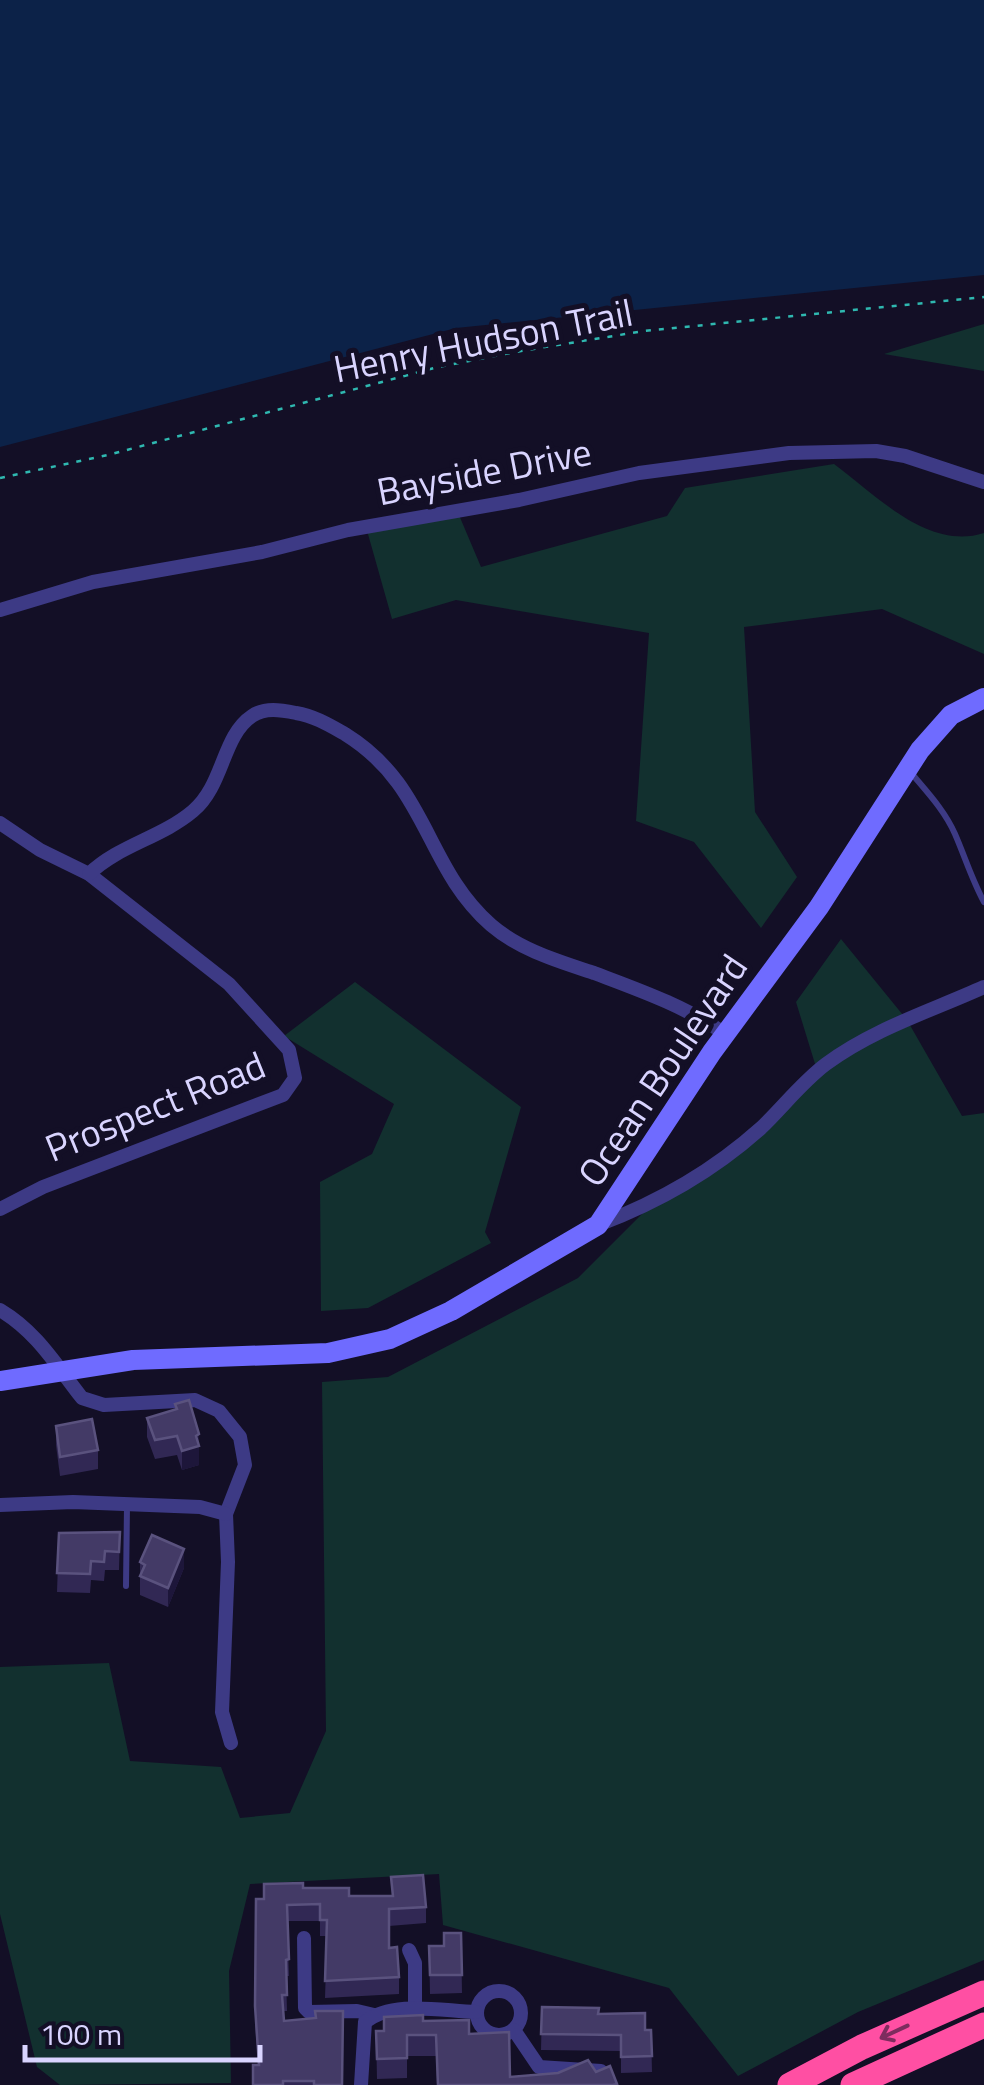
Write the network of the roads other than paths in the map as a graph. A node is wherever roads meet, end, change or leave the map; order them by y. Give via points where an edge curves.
1 (984, 482) edge
2 (0, 610) edge
3 (984, 698) edge
4 (908, 769) junction
5 (0, 824) edge
6 (89, 874) junction
7 (984, 902) edge
8 (984, 988) edge
9 (725, 1034) junction
10 (0, 1209) edge
11 (598, 1226) junction
12 (0, 1310) edge
13 (62, 1372) junction
14 (0, 1381) edge
15 (0, 1505) edge
16 (127, 1506) junction
17 (226, 1514) junction
18 (126, 1586) dead end
19 (231, 1743) dead end
20 (304, 1938) dead end
21 (410, 1950) dead end
22 (984, 1994) edge
23 (415, 2010) junction
24 (476, 2012) junction
25 (374, 2016) junction
26 (984, 2025) edge
27 (514, 2030) junction
28 (601, 2071) edge
29 (361, 2085) edge
30 (790, 2085) edge
31 (853, 2085) edge

1 - 2 street, Bayside Drive via 876,451 788,452 639,473 348,530 94,582
3 - 4 street, Ocean Boulevard via 941,724
4 - 7 lane via 955,833
4 - 9 street, Ocean Boulevard via 819,907
5 - 6 street, Prospect Road
6 - 9 street via 117,851 195,810 248,718 262,710 303,714 362,744 387,766 457,885 494,928 537,953 648,993
6 - 10 street, Prospect Road via 242,996 289,1050 294,1078 283,1094
8 - 11 street via 853,1046 707,1171
9 - 11 street, Ocean Boulevard
11 - 13 street, Ocean Boulevard via 390,1339 328,1353 161,1358
12 - 13 street via 43,1344
13 - 14 street, Ocean Boulevard
13 - 17 street via 91,1403 180,1398 220,1412 244,1449 242,1478
15 - 16 street
16 - 17 street
16 - 18 lane
17 - 19 street via 222,1712
20 - 25 street via 305,2008
21 - 23 street
22 -> 30 highway
23 - 24 street
23 - 25 street
24 - 27 street via 489,2034
24 - 27 street via 483,1997 508,1993 520,2005
25 - 29 street via 365,2022
26 - 31 highway
27 - 28 street via 539,2067

